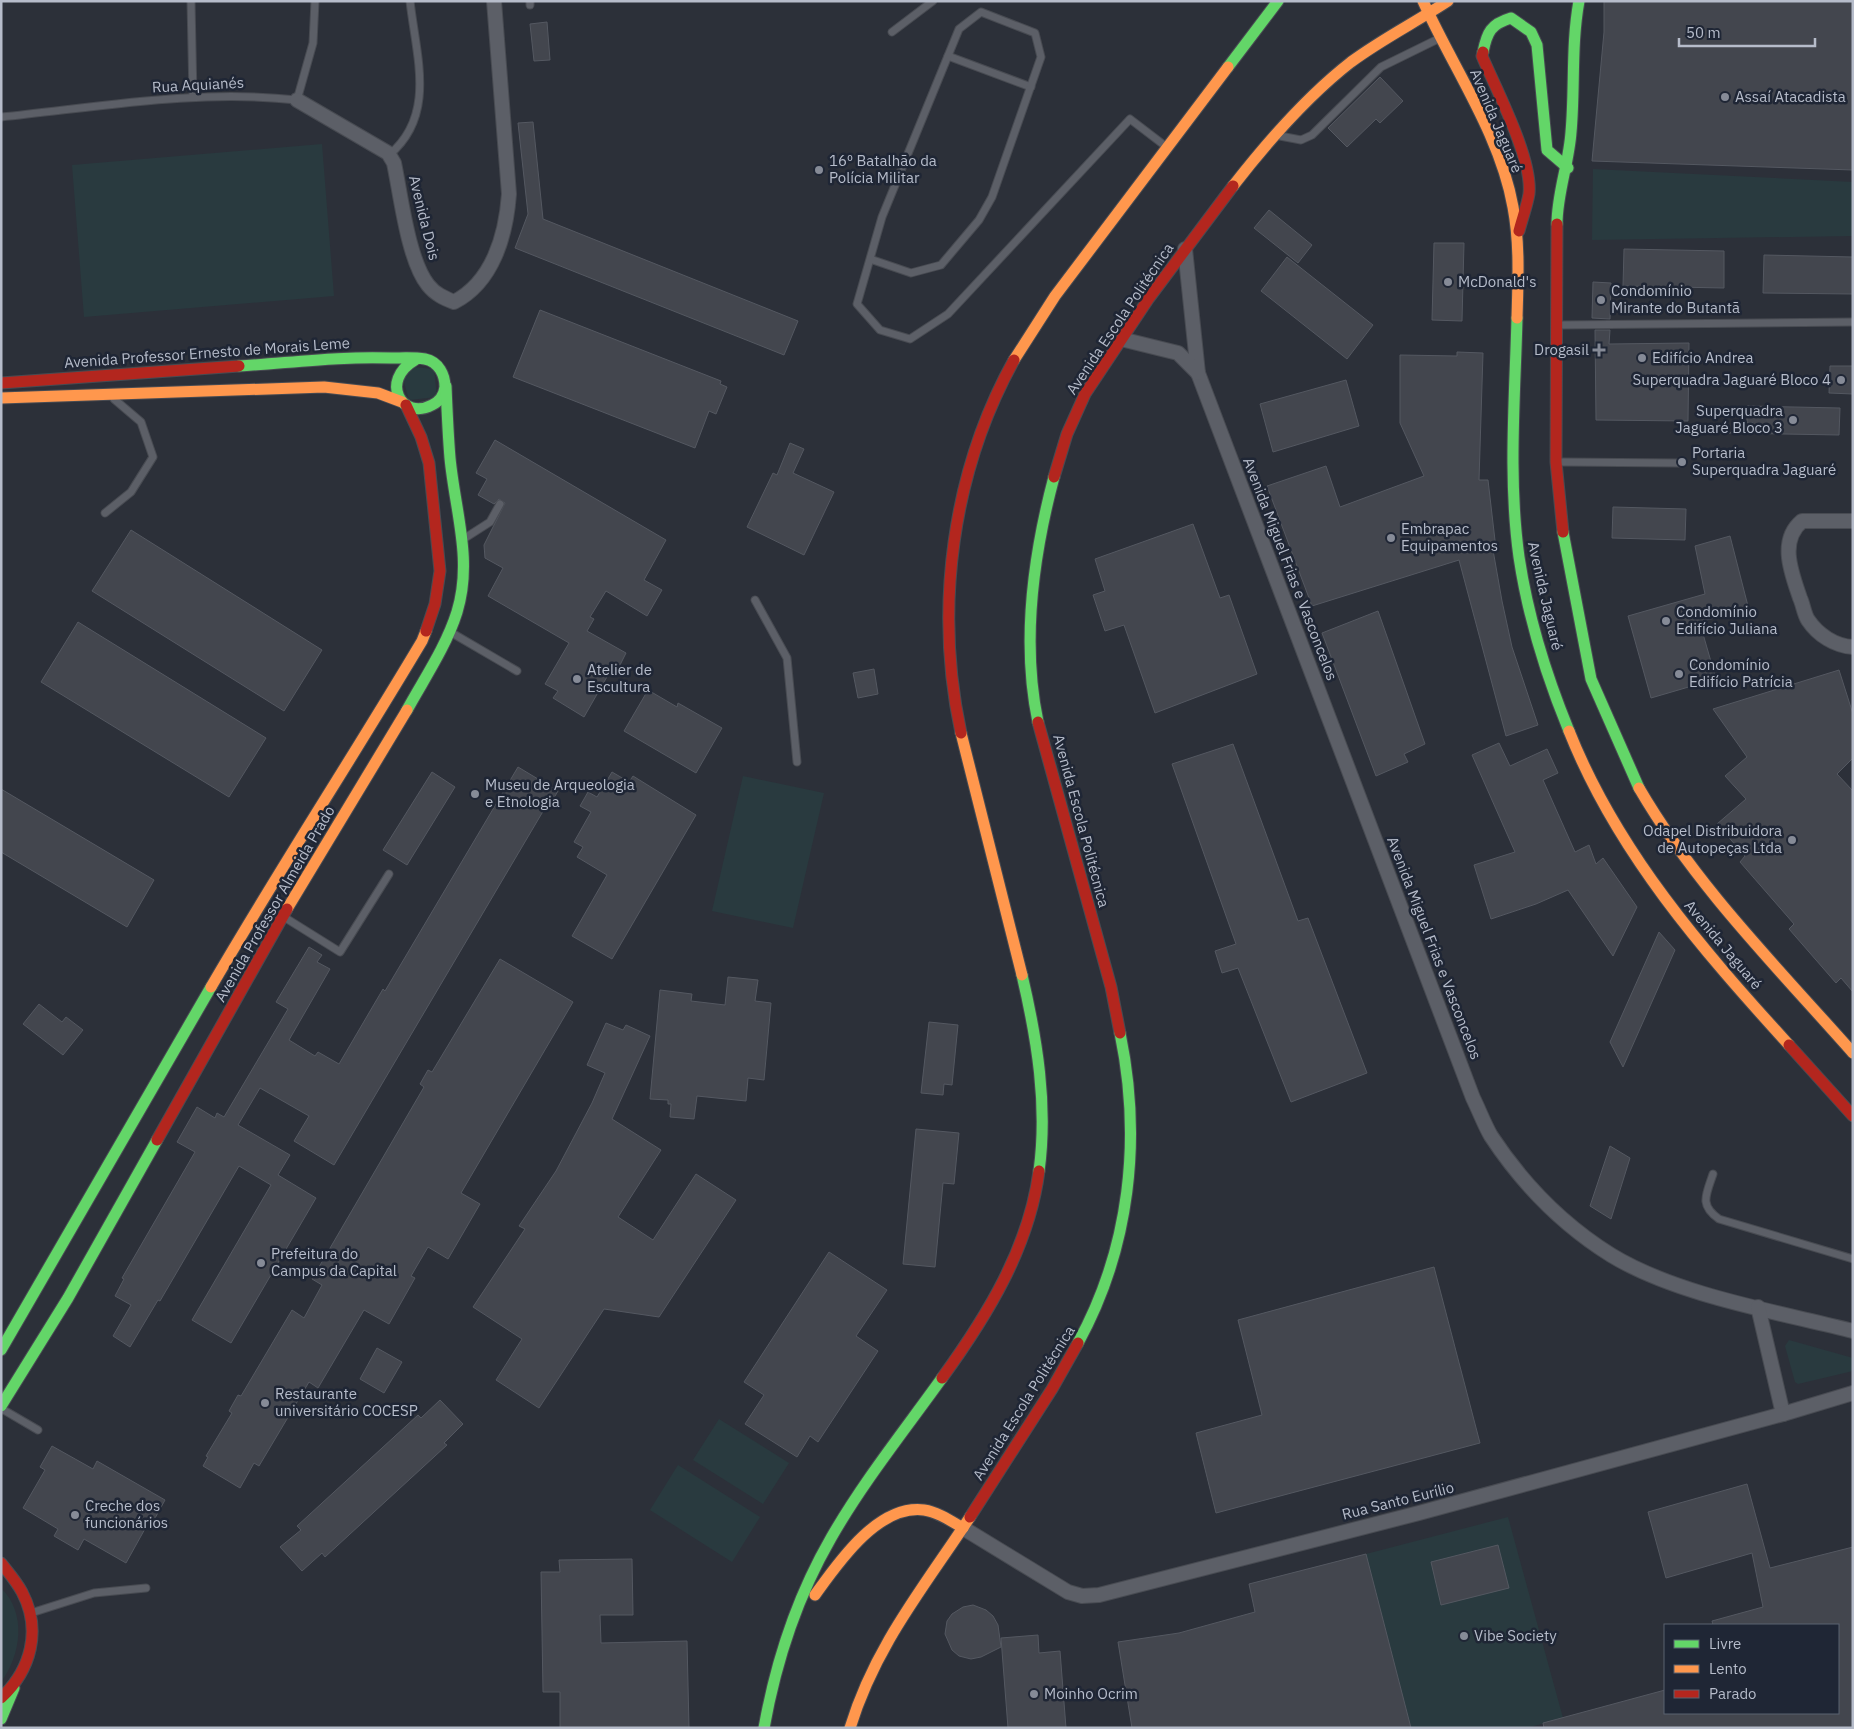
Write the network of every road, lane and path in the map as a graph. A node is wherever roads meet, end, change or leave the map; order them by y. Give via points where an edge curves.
1 (191, 1) edge
2 (315, 1) edge
3 (410, 1) edge
4 (494, 1) edge
5 (933, 1) edge
6 (1278, 1) edge
7 (1423, 1) edge
8 (1448, 1) edge
9 (1579, 1) edge
10 (1428, 14) junction
11 (892, 32) dead end
12 (1441, 38) junction
13 (948, 56) junction
14 (1377, 56) junction
15 (1031, 87) junction
16 (192, 97) junction
17 (297, 100) junction
18 (1, 117) edge
19 (1275, 136) junction
20 (1168, 148) junction
21 (389, 155) junction
22 (1568, 168) junction
23 (1518, 237) junction
24 (1185, 248) junction
25 (870, 259) junction
26 (1853, 322) edge
27 (1556, 325) junction
28 (1121, 339) junction
29 (415, 360) junction
30 (1198, 373) junction
31 (1, 383) edge
32 (446, 386) junction
33 (108, 394) junction
34 (1, 398) edge
35 (404, 403) junction
36 (1556, 462) junction
37 (1679, 463) dead end
38 (500, 504) dead end
39 (105, 513) dead end
40 (1853, 520) edge
41 (462, 539) junction
42 (755, 600) dead end
43 (449, 632) junction
44 (1853, 647) edge
45 (517, 672) dead end
46 (797, 762) dead end
47 (389, 874) dead end
48 (284, 917) junction
49 (250, 920) junction
50 (261, 937) junction
51 (231, 952) junction
52 (258, 960) junction
53 (1853, 1053) edge
54 (1853, 1116) edge
55 (1713, 1174) dead end
56 (1853, 1258) edge
57 (1758, 1308) junction
58 (1853, 1331) edge
59 (1, 1350) edge
60 (1853, 1393) edge
61 (1, 1408) edge
62 (1783, 1414) junction
63 (38, 1430) dead end
64 (962, 1528) junction
65 (1, 1564) edge
66 (1, 1581) edge
67 (146, 1588) dead end
68 (21, 1591) junction
69 (30, 1614) junction
70 (788, 1629) junction
71 (14, 1688) junction
72 (1, 1698) edge
73 (1, 1719) edge
74 (764, 1728) edge
75 (850, 1728) edge

1 - 16 lane
2 - 17 lane via 312,43
3 - 21 lane via 420,103 410,132
4 - 21 street, Avenida Dois via 509,194 507,217 490,268 470,291 454,302 440,296 422,276 415,260 394,163
5 - 11 lane
6 - 20 main road
7 - 10 main road, Avenida Jaguaré
8 - 10 main road, Avenida Escola Politécnica
9 - 22 main road, Avenida Jaguaré via 1574,24
10 - 12 main road, Avenida Jaguaré
10 - 14 main road, Avenida Escola Politécnica
12 - 14 lane
12 - 23 main road, Avenida Jaguaré via 1489,136 1506,184
13 - 15 lane
13 - 15 lane via 959,29 981,12 1035,32 1041,57
13 - 25 lane via 882,217
14 - 19 main road, Avenida Escola Politécnica via 1339,71 1301,106
14 - 19 lane via 1312,135 1301,140
15 - 25 lane via 992,197 979,220 941,265 911,273
16 - 17 lane, Rua Aquianés via 259,95
16 - 18 lane, Rua Aquianés
17 - 21 street
19 - 24 main road, Avenida Escola Politécnica
20 - 25 lane via 1130,119 948,314 910,339 880,330 857,304
20 - 70 main road via 1015,356 992,402 974,452 955,532 947,617 958,723 1028,993 1040,1057 1044,1108 1042,1152 1028,1226 1018,1252 980,1321 844,1516 814,1570
22 - 23 main road via 1547,150 1537,45 1531,32 1511,18 1498,22 1486,36 1482,56 1519,142 1528,177 1529,193
22 - 27 main road, Avenida Jaguaré via 1557,205
23 - 54 main road, Avenida Jaguaré via 1513,497 1526,592 1554,696 1579,758 1614,824 1665,898
24 - 28 main road, Avenida Escola Politécnica
24 - 30 street, Avenida Miguel Frias e Vasconcelos
26 - 27 lane
27 - 36 main road, Avenida Jaguaré
28 - 30 street, Avenida Miguel Frias e Vasconcelos via 1178,353
28 - 64 main road, Avenida Escola Politécnica via 1081,401 1064,444 1034,571 1030,670 1046,754 1107,971 1123,1047 1130,1100 1130,1175 1115,1258 1086,1332
29 - 31 main road, Avenida Professor Ernesto de Morais Leme via 367,357
29 - 32 main road via 425,359 434,363 443,373
29 - 35 main road via 403,366 396,378 396,392
30 - 57 street, Avenida Miguel Frias e Vasconcelos via 1490,1135 1554,1212 1612,1256 1699,1292
32 - 35 main road via 442,399 431,407 418,410
32 - 41 main road, Avenida Professor Almeida Prado via 450,459
33 - 34 main road
33 - 35 main road via 324,386 378,393
33 - 39 lane via 140,422 153,457 130,492
35 - 49 main road, Avenida Professor Almeida Prado via 421,437 429,463 440,571 434,604 422,641
36 - 37 lane
36 - 53 main road, Avenida Jaguaré via 1565,548 1591,679 1638,786 1659,822 1695,871
38 - 41 lane via 490,522
40 - 44 street via 1802,521 1791,538 1788,563 1808,620 1828,640 1840,647
41 - 43 main road, Avenida Professor Almeida Prado via 464,576 457,612
42 - 46 lane via 787,658
43 - 45 lane
43 - 48 main road, Avenida Professor Almeida Prado via 397,728
47 - 48 lane via 340,952
48 - 50 main road, Avenida Professor Almeida Prado
49 - 50 main road
49 - 51 main road, Avenida Professor Almeida Prado
50 - 52 main road, Avenida Professor Almeida Prado
51 - 52 main road via 249,951
51 - 59 main road, Avenida Professor Almeida Prado
52 - 61 main road, Avenida Professor Almeida Prado via 68,1298
55 - 56 lane via 1705,1199 1708,1211 1719,1219
57 - 58 street, Avenida Miguel Frias e Vasconcelos
57 - 62 street
60 - 62 street, Rua Santo Eurílio
61 - 63 lane
62 - 64 street, Rua Santo Eurílio via 1419,1513 1099,1595 1082,1596 1068,1592
64 - 70 main road via 950,1520 917,1510 869,1530
64 - 75 main road, Avenida Escola Politécnica via 900,1617 870,1672
65 - 68 main road
66 - 68 main road
67 - 69 lane via 94,1593
68 - 69 main road
69 - 71 main road via 33,1633 31,1653
70 - 74 main road
71 - 72 main road
71 - 73 main road

